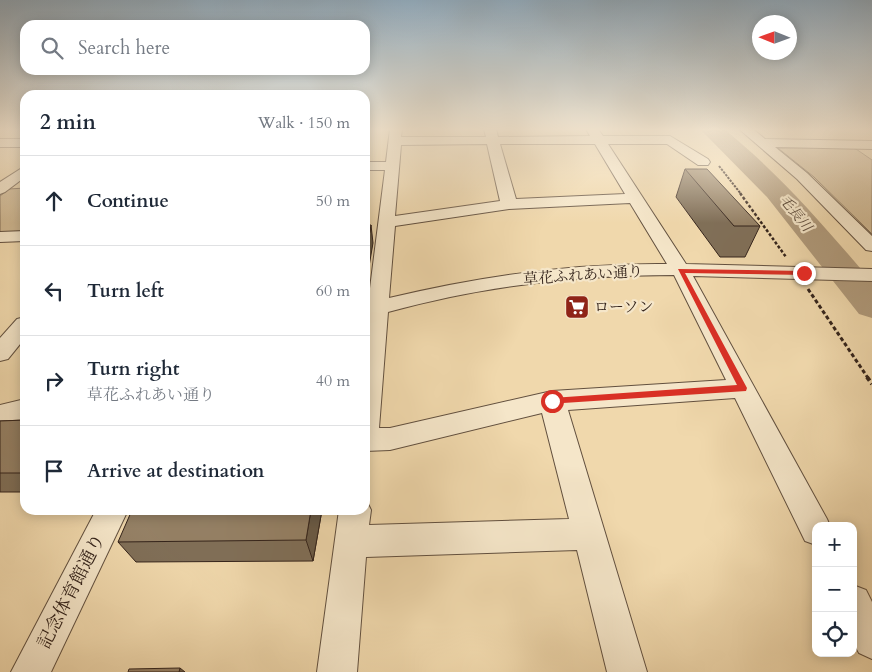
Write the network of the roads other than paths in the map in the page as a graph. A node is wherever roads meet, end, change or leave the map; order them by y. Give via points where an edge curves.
1 (392, 160) edge
2 (498, 160) edge
3 (612, 160) edge
4 (707, 160) edge
5 (784, 160) edge
6 (710, 162) road end
7 (370, 166) edge
8 (391, 166) junction
9 (20, 174) edge
10 (20, 186) edge
11 (2, 188) edge
12 (636, 198) junction
13 (509, 204) junction
14 (388, 222) junction
15 (20, 236) edge
16 (0, 237) edge
17 (872, 246) edge
18 (681, 270) junction
19 (872, 275) edge
20 (371, 309) edge
21 (370, 329) edge
22 (20, 330) edge
23 (0, 353) edge
24 (743, 388) junction
25 (552, 401) junction
26 (20, 409) edge
27 (0, 415) edge
28 (370, 440) edge
29 (110, 515) edge
30 (812, 522) edge
31 (353, 526) edge
32 (589, 534) junction
33 (857, 611) edge
34 (872, 640) edge
35 (31, 672) edge
36 (337, 672) edge
37 (627, 672) edge

1 - 8 street
2 - 13 street
3 - 12 street
4 - 6 street
5 - 17 street
7 - 8 street
8 - 14 street
9 - 11 street
10 - 11 street
12 - 13 street
12 - 18 street
13 - 14 street
14 - 20 street
15 - 16 street
18 - 19 street, 草花ふれあい通り
18 - 20 street, 草花ふれあい通り via 535,276 434,293
18 - 24 street
20 - 21 street
22 - 23 street
24 - 25 street
24 - 30 street
25 - 28 street via 390,439
25 - 32 street
26 - 27 street
29 - 35 street, 記念体育館通り
31 - 32 street
31 - 36 street
32 - 37 street
33 - 34 street

